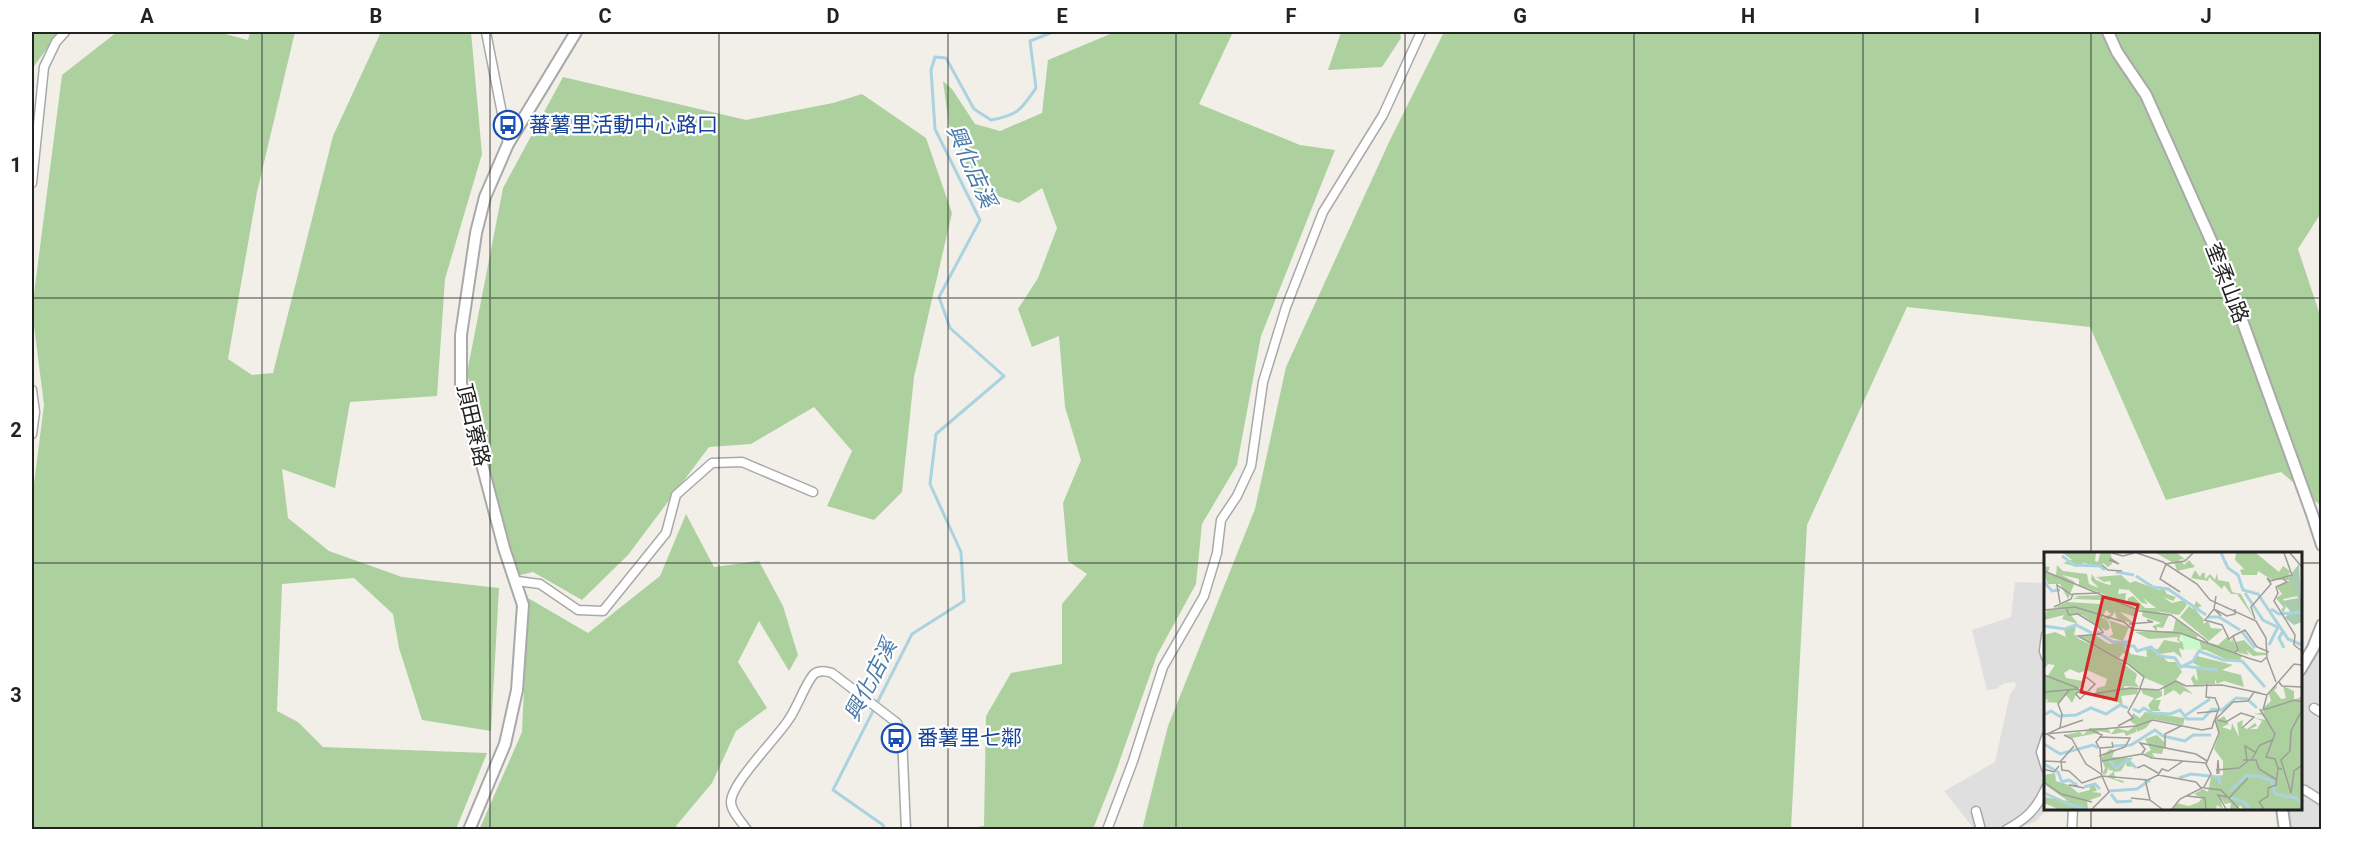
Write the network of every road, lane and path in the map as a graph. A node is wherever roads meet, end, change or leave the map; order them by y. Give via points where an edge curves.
1 (65, 32) edge
2 (486, 32) edge
3 (576, 32) edge
4 (1421, 32) edge
5 (2108, 32) edge
6 (508, 144) junction
7 (32, 183) edge
8 (32, 390) edge
9 (32, 434) edge
10 (813, 492) dead end
11 (2322, 545) edge
12 (517, 581) junction
13 (2322, 625) edge
14 (2302, 668) edge
15 (2044, 743) edge
16 (2044, 762) edge
17 (2305, 790) dead end
18 (2044, 792) edge
19 (2322, 801) edge
20 (2073, 810) edge
21 (2282, 810) edge
22 (1976, 811) dead end
23 (469, 830) edge
24 (747, 830) edge
25 (906, 830) edge
26 (1107, 830) edge
27 (1981, 830) edge
28 (2006, 830) edge
29 (2072, 830) edge
30 (2285, 830) edge

1 - 7 street via 44,67
2 - 6 street
3 - 6 street, 頂田寮路
4 - 26 street via 1383,115 1323,212 1263,382 1251,466 1221,520 1217,553 1204,596 1163,667
5 - 11 street, 奎柔山路 via 2151,104 2217,255
6 - 12 street, 頂田寮路 via 485,197 476,233 461,335 461,384 504,548
8 - 9 street
10 - 12 street via 742,462 712,463 676,495 666,534 603,611 579,610 540,584
12 - 23 street, 頂田寮路 via 523,605 517,690 505,744
13 - 14 street
15 - 16 street
17 - 19 street
18 - 28 street via 2037,806
20 - 29 street
21 - 30 street
22 - 27 street
24 - 25 street via 732,809 731,800 789,721 814,674 823,670 832,672 897,723 902,736

